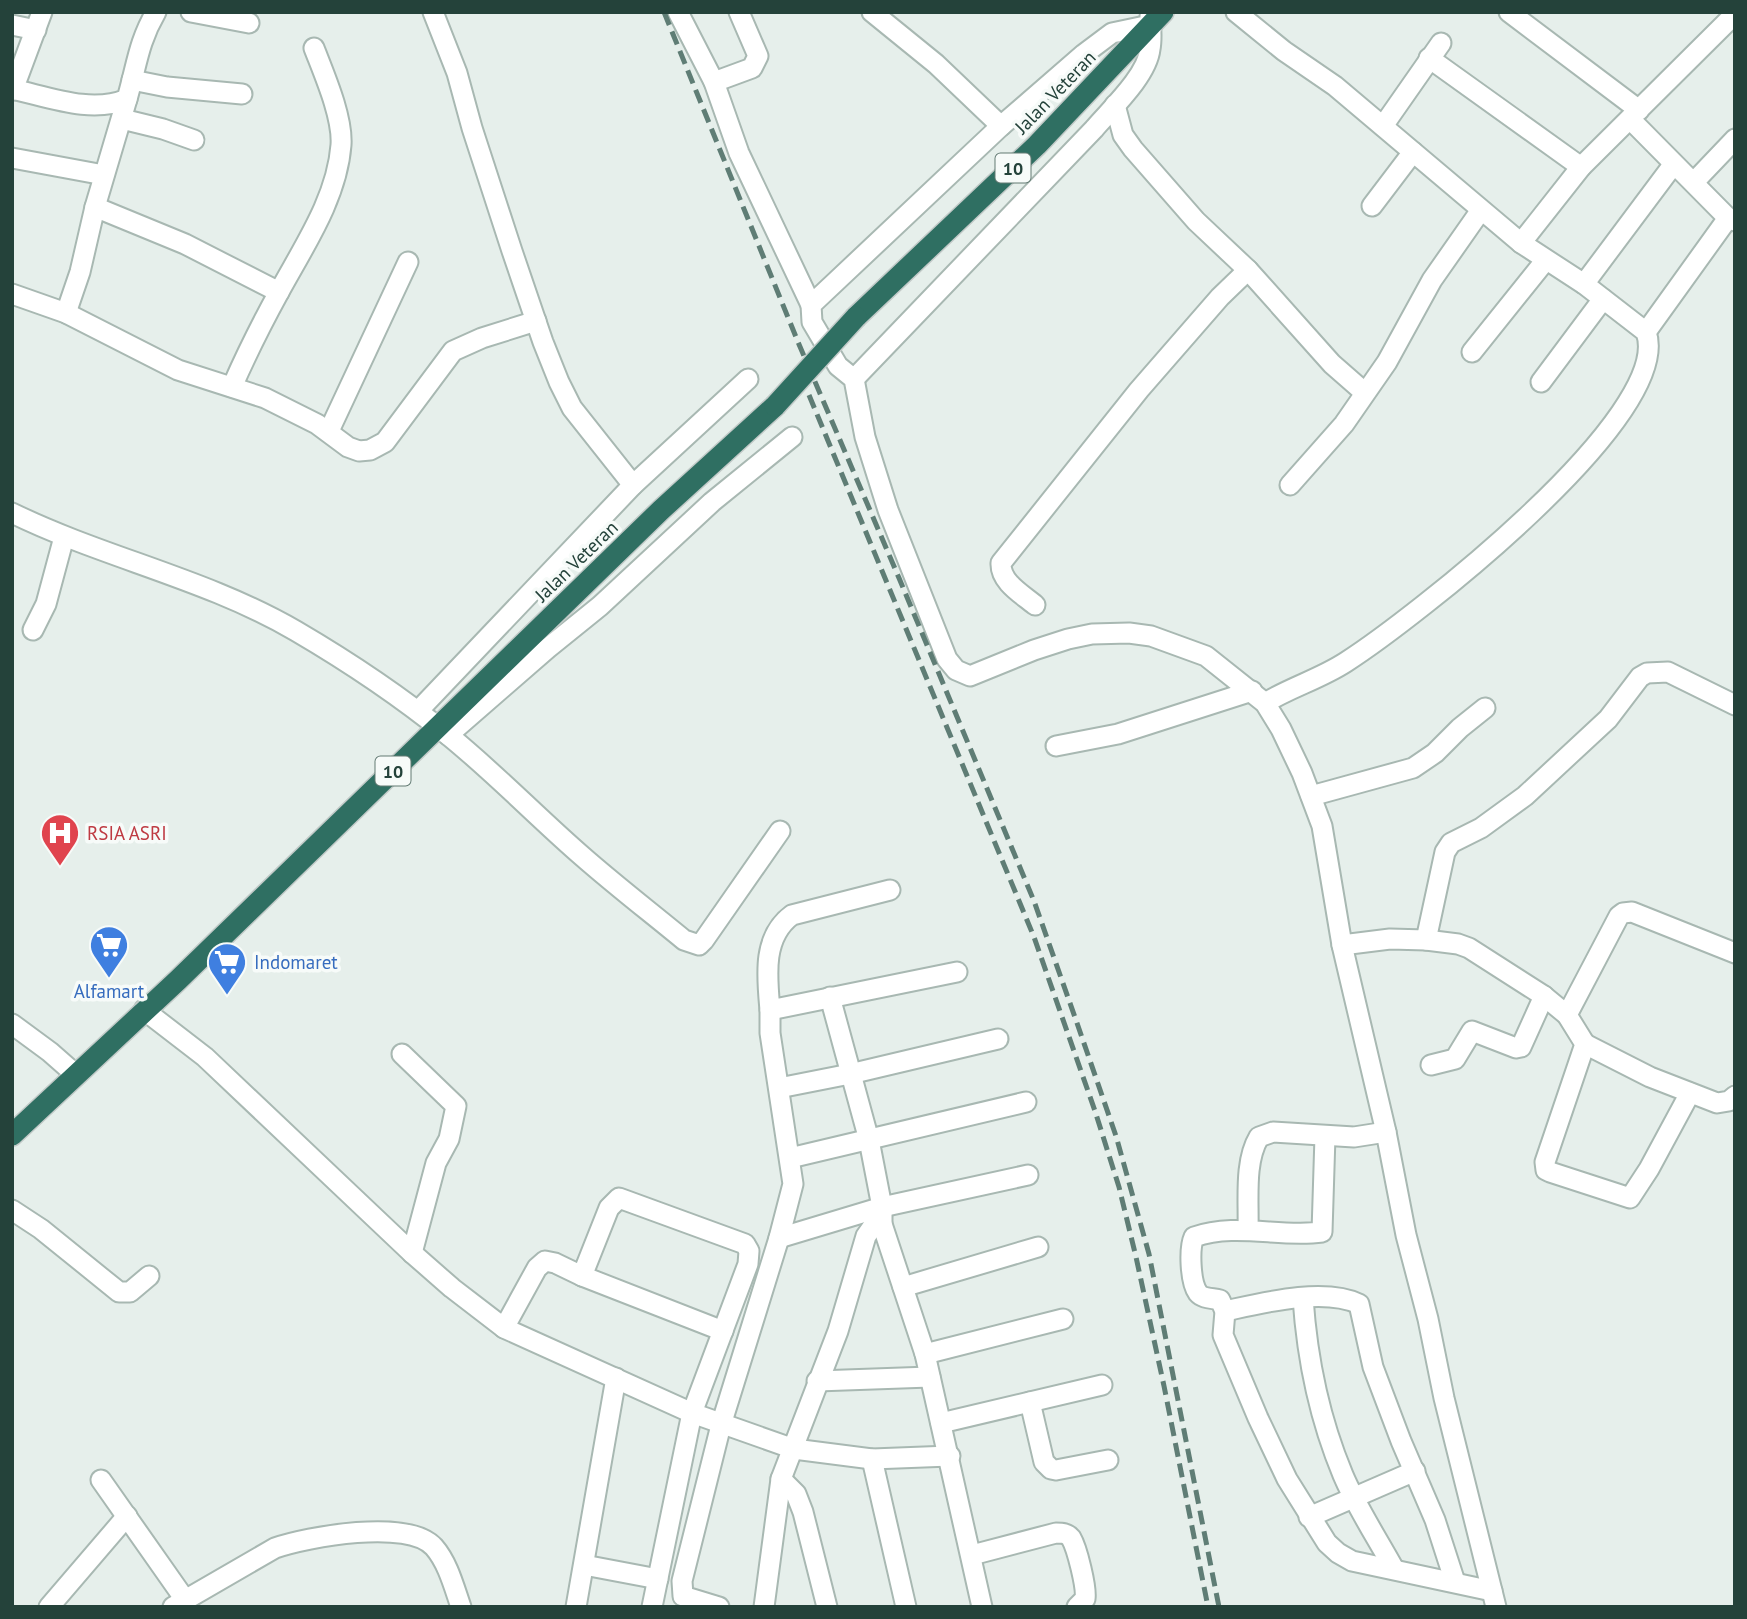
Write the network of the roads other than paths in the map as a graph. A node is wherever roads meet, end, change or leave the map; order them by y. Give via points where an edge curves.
1 (156, 12) edge
2 (191, 12) edge
3 (433, 12) edge
4 (678, 12) edge
5 (739, 12) edge
6 (872, 12) edge
7 (1236, 12) edge
8 (1509, 12) edge
9 (1735, 14) edge
10 (1154, 17) edge
11 (39, 21) edge
12 (249, 23) dead end
13 (12, 25) edge
14 (314, 48) dead end
15 (714, 82) junction
16 (130, 89) junction
17 (13, 90) edge
18 (242, 94) dead end
19 (1115, 104) junction
20 (1635, 115) junction
21 (122, 119) junction
22 (1001, 126) junction
23 (1383, 126) junction
24 (1735, 139) edge
25 (194, 140) dead end
26 (1413, 152) junction
27 (12, 158) edge
28 (1673, 165) junction
29 (1581, 167) junction
30 (104, 175) junction
31 (1694, 182) junction
32 (1372, 206) dead end
33 (95, 207) junction
34 (1481, 210) junction
35 (1731, 220) edge
36 (1521, 243) junction
37 (1545, 261) junction
38 (408, 262) dead end
39 (1248, 270) junction
40 (1584, 284) junction
41 (279, 292) junction
42 (12, 295) edge
43 (1603, 299) junction
44 (811, 305) junction
45 (66, 313) junction
46 (536, 321) junction
47 (1646, 332) junction
48 (1472, 352) dead end
49 (748, 379) dead end
50 (854, 379) junction
51 (1541, 382) dead end
52 (232, 387) junction
53 (1364, 392) junction
54 (329, 431) junction
55 (792, 437) dead end
56 (633, 485) junction
57 (1290, 485) dead end
58 (12, 513) edge
59 (64, 537) junction
60 (1035, 605) dead end
61 (33, 630) dead end
62 (1259, 697) junction
63 (1735, 705) edge
64 (1485, 708) dead end
65 (418, 711) junction
66 (442, 731) junction
67 (1056, 746) dead end
68 (1311, 796) junction
69 (780, 831) dead end
70 (890, 890) dead end
71 (1426, 940) junction
72 (1342, 945) junction
73 (1735, 953) edge
74 (957, 972) dead end
75 (1544, 996) junction
76 (830, 997) junction
77 (144, 1010) junction
78 (770, 1010) junction
79 (1567, 1015) junction
80 (12, 1024) edge
81 (998, 1039) dead end
82 (1585, 1044) junction
83 (402, 1054) dead end
84 (1431, 1065) dead end
85 (75, 1074) junction
86 (850, 1074) junction
87 (779, 1088) junction
88 (1690, 1093) junction
89 (1735, 1096) edge
90 (1026, 1102) dead end
91 (1386, 1132) junction
92 (12, 1135) edge
93 (1325, 1136) junction
94 (869, 1140) junction
95 (790, 1158) junction
96 (1028, 1175) dead end
97 (12, 1210) edge
98 (882, 1215) junction
99 (1248, 1229) junction
100 (779, 1238) junction
101 (1038, 1247) dead end
102 (412, 1253) junction
103 (149, 1276) dead end
104 (582, 1276) junction
105 (903, 1287) junction
106 (1303, 1298) junction
107 (1225, 1311) junction
108 (1063, 1318) dead end
109 (505, 1328) junction
110 (723, 1331) junction
111 (925, 1354) junction
112 (930, 1377) junction
113 (616, 1378) junction
114 (817, 1381) junction
115 (1102, 1385) dead end
116 (1030, 1402) junction
117 (692, 1413) junction
118 (941, 1423) junction
119 (721, 1425) junction
120 (794, 1449) junction
121 (950, 1456) junction
122 (872, 1459) junction
123 (1108, 1460) dead end
124 (1415, 1471) junction
125 (781, 1479) junction
126 (101, 1480) dead end
127 (1353, 1497) junction
128 (127, 1516) junction
129 (1309, 1517) junction
130 (972, 1555) junction
131 (584, 1565) junction
132 (1394, 1569) junction
133 (658, 1579) junction
134 (1455, 1582) junction
135 (1494, 1599) edge
136 (180, 1604) edge
137 (49, 1607) edge
138 (461, 1607) edge
139 (576, 1607) edge
140 (652, 1607) edge
141 (719, 1607) edge
142 (764, 1607) edge
143 (827, 1607) edge
144 (906, 1607) edge
145 (982, 1607) edge
146 (1077, 1607) edge

1 - 16 street via 137,50
2 - 12 street
3 - 46 street
4 - 15 street
5 - 15 street via 758,56 752,68
6 - 22 street
7 - 23 street
8 - 20 street
9 - 20 street
10 - 19 street via 1144,68
10 - 22 street via 1112,33
10 - 66 highway, Jalan Veteran / 10, bridge via 1037,145 856,317 775,407 661,510
11 - 13 street
11 - 17 street
14 - 41 street via 333,96 341,143 328,198
15 - 44 street via 739,153
16 - 17 street via 107,105
16 - 18 street via 167,87
16 - 21 street
19 - 39 street via 1123,135 1133,149 1196,221
19 - 50 street
20 - 28 street
20 - 29 street
21 - 25 street
21 - 30 street
22 - 44 street
23 - 26 street
23 - 29 street via 1435,50
24 - 31 street
26 - 32 street
26 - 34 street
27 - 30 street
28 - 31 street
28 - 40 street
29 - 36 street
30 - 33 street
31 - 35 street
33 - 41 street via 185,244
33 - 45 street
34 - 36 street
34 - 53 street
35 - 47 street
36 - 37 street
37 - 40 street
37 - 48 street
38 - 54 street
39 - 53 street via 1332,364
39 - 60 street via 1130,400 1001,563 1010,584
40 - 43 street
41 - 52 street
42 - 45 street
43 - 47 street
43 - 51 street
44 - 50 street via 812,322 838,366
45 - 52 street via 154,360
46 - 54 street via 453,351 385,442 370,450 348,447
46 - 56 street via 572,408
47 - 62 street via 1645,367 1625,404 1600,440 1542,503 1455,582 1388,632 1331,671
49 - 56 street
50 - 62 street via 865,437 888,510 947,659 956,670 970,676 1068,639 1129,632 1195,650
52 - 54 street via 265,398
53 - 57 street via 1344,424
55 - 66 street via 712,502 600,606
56 - 65 street
58 - 59 street
59 - 61 street via 46,604
59 - 65 street via 162,572 278,622
62 - 67 street
62 - 68 street via 1281,729
63 - 71 street via 1668,671 1640,677 1608,719 1525,796 1451,843 1445,852
64 - 68 street via 1413,768
65 - 66 street
66 - 69 street via 584,858 694,944 704,940
66 - 77 highway, Jalan Veteran / 10 via 382,782
68 - 72 street via 1322,826
70 - 78 street via 785,920 767,966
71 - 72 street
71 - 75 street via 1469,948
72 - 91 street
73 - 79 street via 1632,912 1623,913
74 - 76 street
75 - 79 street
75 - 84 street via 1521,1048 1472,1031 1457,1057
76 - 78 street
76 - 86 street
77 - 85 highway, Jalan Veteran / 10
77 - 102 street via 205,1057
78 - 87 street
79 - 82 street
80 - 85 street
81 - 86 street
82 - 88 street
82 - 88 street via 1545,1162 1549,1172 1630,1198
83 - 102 street via 456,1106
85 - 92 highway, Jalan Veteran / 10
86 - 87 street
86 - 94 street
87 - 95 street
88 - 89 street via 1717,1103
90 - 94 street
91 - 93 street
91 - 135 street via 1406,1235
93 - 99 street via 1273,1132 1259,1137 1251,1163
93 - 99 street via 1322,1232
94 - 95 street
94 - 98 street
95 - 100 street via 793,1184
96 - 98 street
97 - 103 street via 119,1292 130,1293
98 - 100 street
98 - 105 street
98 - 114 street via 866,1236 838,1331
99 - 107 street via 1203,1234 1192,1242 1192,1276 1198,1292 1220,1300
100 - 119 street
101 - 105 street
102 - 109 street
104 - 109 street via 555,1263 541,1263
104 - 110 street
104 - 110 street via 609,1209 619,1198 746,1244 748,1264
105 - 111 street
106 - 107 street
106 - 124 street via 1328,1296 1359,1304 1373,1367
106 - 127 street via 1319,1400
107 - 129 street via 1223,1335 1258,1418
108 - 111 street
109 - 113 street
110 - 117 street
111 - 112 street
112 - 114 street
112 - 118 street
113 - 117 street
113 - 131 street
114 - 120 street
115 - 116 street
116 - 118 street
116 - 123 street via 1047,1466 1056,1470
117 - 119 street
117 - 133 street
118 - 121 street
119 - 120 street
119 - 141 street via 681,1590 689,1599
120 - 122 street
120 - 125 street
121 - 122 street
121 - 130 street
122 - 144 street
124 - 127 street
124 - 134 street
125 - 142 street
125 - 143 street via 800,1503
126 - 128 street
127 - 129 street
127 - 132 street
128 - 136 street
128 - 137 street
129 - 132 street via 1338,1553 1352,1561
130 - 145 street
130 - 146 street via 1065,1533 1074,1546 1085,1589 1085,1599
131 - 133 street
131 - 139 street
132 - 134 street
133 - 140 street
134 - 135 street
136 - 138 street via 275,1548 364,1532 429,1543 449,1573

